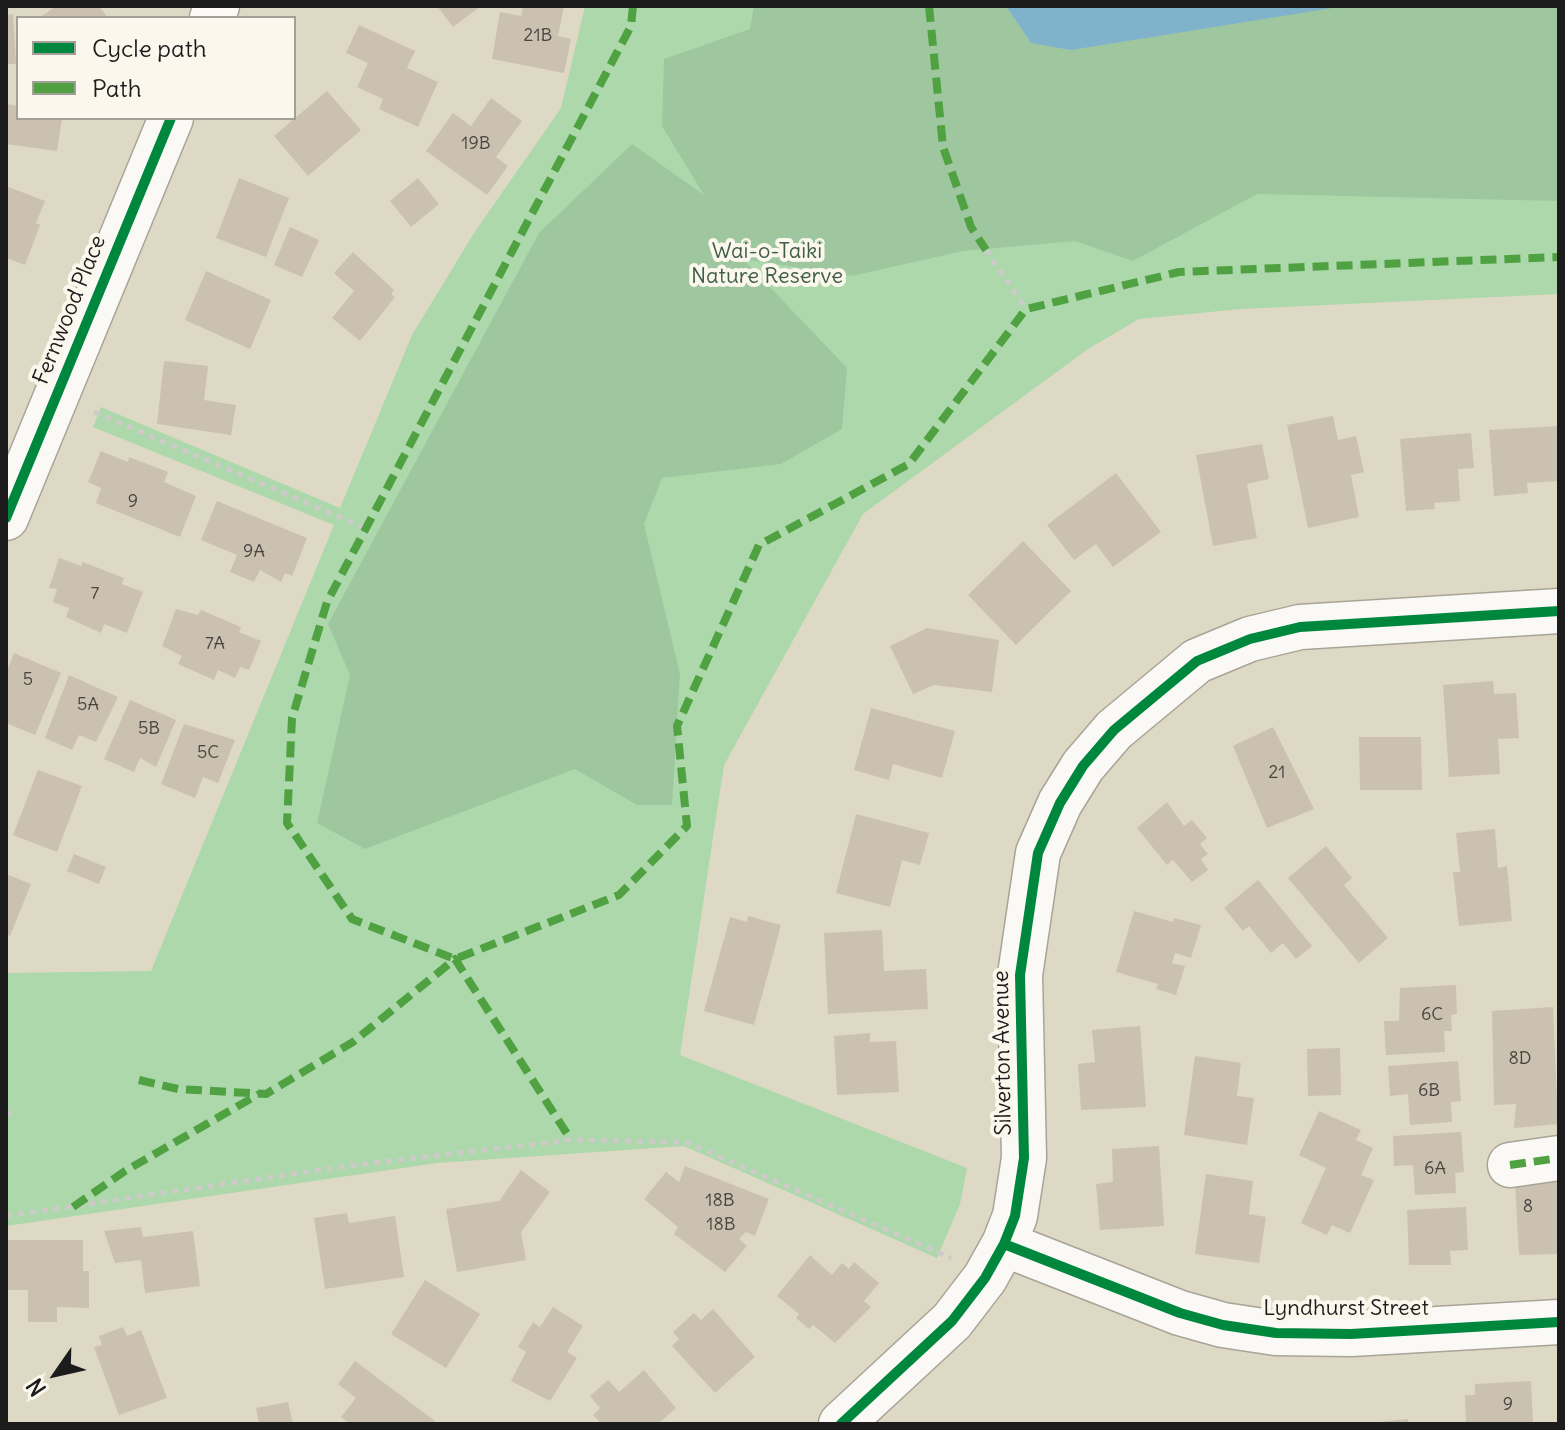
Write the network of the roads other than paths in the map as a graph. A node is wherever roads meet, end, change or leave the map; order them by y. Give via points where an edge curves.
1 (170, 120) edge
2 (6, 518) edge
3 (1559, 611) edge
4 (1559, 1158) edge
5 (1510, 1165) dead end
6 (995, 1261) junction
7 (1559, 1322) edge
8 (841, 1424) edge

1 - 2 street, Fernwood Place
3 - 6 street, Silverton Avenue via 1300,627 1250,639 1177,675 1104,742 1060,803 1038,853 1020,975 1024,1158 1015,1216
4 - 5 street
6 - 7 street, Lyndhurst Street via 1263,1331 1351,1334
6 - 8 street, Silverton Avenue via 952,1321

